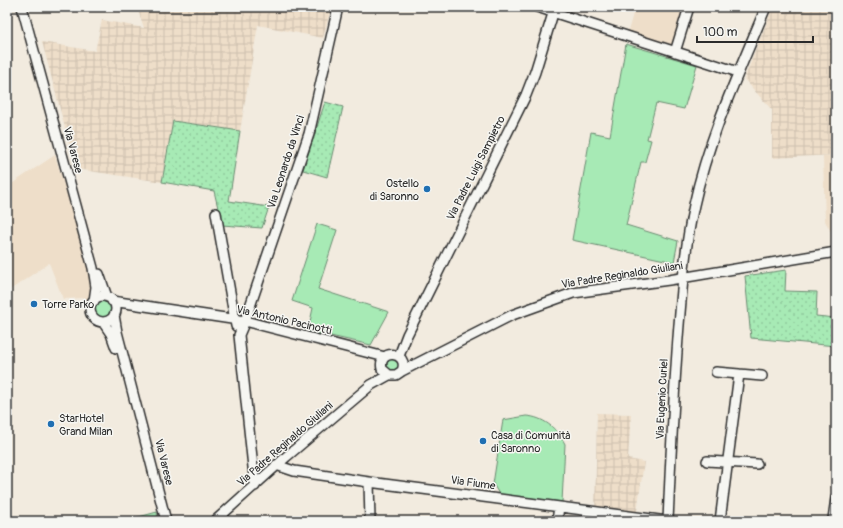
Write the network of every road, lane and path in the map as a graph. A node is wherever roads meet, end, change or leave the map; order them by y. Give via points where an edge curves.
1 (22, 7) edge
2 (27, 7) edge
3 (338, 7) edge
4 (537, 7) edge
5 (689, 7) edge
6 (766, 7) edge
7 (555, 10) edge
8 (675, 52) junction
9 (738, 72) junction
10 (216, 213) dead end
11 (836, 252) edge
12 (683, 278) junction
13 (110, 299) junction
14 (94, 301) junction
15 (130, 303) junction
16 (115, 313) junction
17 (234, 320) junction
18 (245, 321) junction
19 (103, 322) junction
20 (239, 335) junction
21 (396, 359) junction
22 (381, 366) junction
23 (716, 372) dead end
24 (739, 374) junction
25 (389, 375) junction
26 (762, 376) dead end
27 (371, 385) junction
28 (707, 461) dead end
29 (728, 462) junction
30 (757, 464) dead end
31 (276, 465) junction
32 (368, 482) junction
33 (255, 486) junction
34 (836, 498) edge
35 (559, 507) junction
36 (833, 519) dead end
37 (162, 521) edge
38 (166, 521) edge
39 (215, 521) edge
40 (370, 521) edge
41 (557, 521) edge
42 (668, 521) edge
43 (720, 521) edge

1 - 14 street, Via Varese via 94,273
2 - 13 street, Via Varese via 102,286
3 - 18 street, Via Leonardo da Vinci via 309,134
4 - 7 street
5 - 8 street
6 - 9 street, Via Eugenio Curiel
7 - 8 street
7 - 21 street, Via Padre Luigi Sampietro via 536,72 526,95
8 - 9 street
9 - 12 street, Via Eugenio Curiel via 702,173 688,231
10 - 17 street
11 - 12 street, Via Padre Reginaldo Giuliani
12 - 21 street, Via Padre Reginaldo Giuliani via 573,293 512,315 424,360
12 - 42 street, Via Eugenio Curiel
13 - 14 street via 101,297
13 - 15 street, Via Antonio Pacinotti
13 - 16 street
14 - 19 street via 91,314 94,319
15 - 16 street
15 - 17 street, Via Antonio Pacinotti
16 - 19 street via 111,320
16 - 38 street, Via Varese via 117,332
17 - 18 street, Via Antonio Pacinotti
17 - 20 street
18 - 20 street, Via Leonardo da Vinci
18 - 21 street, Via Antonio Pacinotti
19 - 37 street, Via Varese via 116,348
20 - 33 street
21 - 22 street, Via Padre Reginaldo Giuliani
21 - 25 street, Via Padre Reginaldo Giuliani via 396,375
22 - 25 street
22 - 27 street, Via Padre Reginaldo Giuliani
23 - 24 street
24 - 26 street
24 - 29 street
25 - 27 street, Via Padre Reginaldo Giuliani
27 - 31 street, Via Padre Reginaldo Giuliani
28 - 29 street
29 - 30 street
29 - 43 street
31 - 32 street, Via Fiume via 294,471
31 - 33 street, Via Padre Reginaldo Giuliani
32 - 35 street, Via Fiume
32 - 40 street
33 - 39 street, Via Padre Reginaldo Giuliani
34 - 36 street
35 - 41 street
35 - 42 street, Via Fiume

